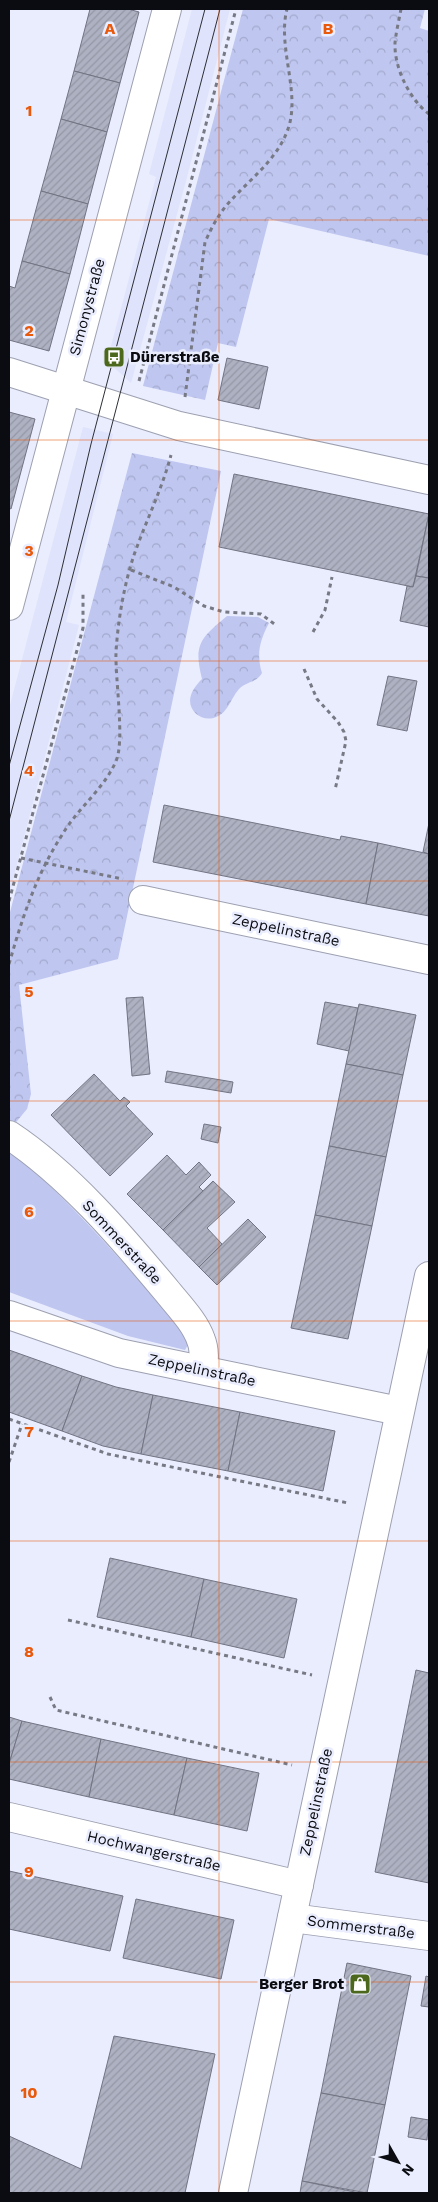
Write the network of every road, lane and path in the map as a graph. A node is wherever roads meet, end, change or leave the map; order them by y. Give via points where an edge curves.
1 (167, 9) edge
2 (236, 9) edge
3 (287, 9) edge
4 (401, 9) edge
5 (429, 114) edge
6 (9, 372) edge
7 (64, 390) junction
8 (136, 391) dead end
9 (184, 401) dead end
10 (171, 455) dead end
11 (429, 480) edge
12 (131, 570) junction
13 (332, 577) dead end
14 (84, 594) dead end
15 (9, 606) edge
16 (277, 626) dead end
17 (313, 632) dead end
18 (304, 669) dead end
19 (335, 790) dead end
20 (21, 858) junction
21 (45, 863) junction
22 (138, 890) joint
23 (9, 901) edge
24 (429, 960) edge
25 (9, 964) edge
26 (9, 1135) edge
27 (429, 1276) edge
28 (9, 1315) edge
29 (203, 1370) junction
30 (400, 1412) junction
31 (9, 1419) edge
32 (22, 1424) junction
33 (9, 1462) edge
34 (348, 1503) dead end
35 (68, 1620) dead end
36 (312, 1675) dead end
37 (50, 1697) dead end
38 (293, 1766) dead end
39 (9, 1817) edge
40 (299, 1885) junction
41 (292, 1918) junction
42 (429, 1936) edge
43 (233, 2193) edge

1 - 7 street, Simonystraße
2 - 8 path
3 - 9 path via 285,42 292,115 288,131 277,150 214,222 205,242
4 - 5 path via 395,44 400,72 420,108
6 - 7 street
7 - 11 street via 179,426
7 - 15 street, Simonystraße
10 - 12 path
12 - 16 path via 174,587 204,606 224,612 261,614
12 - 21 path via 116,652 120,740 116,760
13 - 17 path via 325,610
14 - 20 path via 83,628
18 - 19 path via 317,699 344,732 346,741
20 - 21 path
20 - 23 path
21 - 22 path
21 - 25 path
22 - 24 street, Zeppelinstraße
26 - 29 street, Sommerstraße via 26,1146 109,1225 167,1291 201,1339
27 - 30 street, Zeppelinstraße
28 - 29 street, Zeppelinstraße via 119,1353
29 - 30 street, Zeppelinstraße
30 - 40 street, Zeppelinstraße
31 - 32 path
32 - 33 path
32 - 34 path via 108,1454
35 - 36 path
37 - 38 path via 56,1710
39 - 40 street, Hochwangerstraße
40 - 41 street, Zeppelinstraße
41 - 42 street, Sommerstraße
41 - 43 street, Zeppelinstraße

